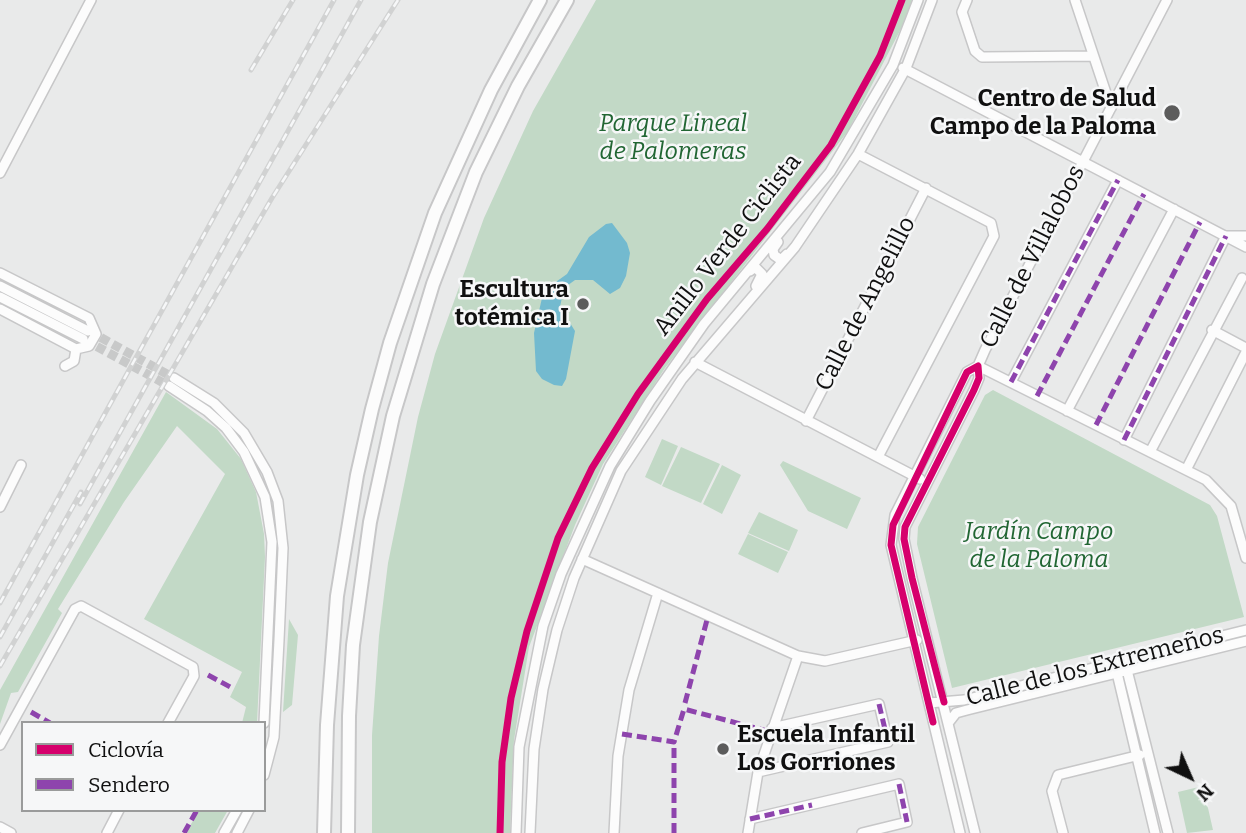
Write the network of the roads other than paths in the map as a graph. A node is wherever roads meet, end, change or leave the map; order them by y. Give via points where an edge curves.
1 (91, 0) edge
2 (540, 0) edge
3 (567, 0) edge
4 (918, 0) edge
5 (932, 0) edge
6 (967, 0) edge
7 (1075, 0) edge
8 (1167, 0) edge
9 (1093, 56) junction
10 (906, 68) junction
11 (888, 73) junction
12 (1111, 108) junction
13 (858, 153) junction
14 (1083, 161) junction
15 (0, 173) edge
16 (1118, 180) junction
17 (926, 188) junction
18 (800, 209) junction
19 (1174, 209) junction
20 (1226, 236) junction
21 (1246, 236) edge
22 (795, 247) junction
23 (1246, 247) edge
24 (0, 273) edge
25 (744, 275) junction
26 (1242, 278) dead end
27 (0, 286) edge
28 (0, 297) edge
29 (0, 309) edge
30 (738, 314) junction
31 (1212, 330) junction
32 (76, 349) junction
33 (1246, 350) edge
34 (695, 362) junction
35 (65, 366) dead end
36 (978, 366) junction
37 (1011, 382) junction
38 (1067, 411) junction
39 (806, 421) junction
40 (1124, 440) junction
41 (1150, 453) junction
42 (878, 457) junction
43 (21, 465) dead end
44 (610, 466) junction
45 (1186, 470) junction
46 (915, 476) junction
47 (926, 482) junction
48 (0, 507) edge
49 (1246, 558) edge
50 (582, 559) junction
51 (658, 593) junction
52 (1246, 630) edge
53 (927, 637) junction
54 (914, 641) junction
55 (1246, 641) edge
56 (798, 656) junction
57 (1127, 670) junction
58 (1117, 673) junction
59 (944, 702) junction
60 (929, 703) junction
61 (169, 721) edge
62 (264, 721) edge
63 (933, 722) junction
64 (949, 722) junction
65 (772, 728) junction
66 (0, 744) edge
67 (1148, 753) junction
68 (1136, 756) junction
69 (266, 767) edge
70 (758, 772) junction
71 (118, 812) edge
72 (236, 812) edge
73 (248, 812) edge
74 (750, 819) junction
75 (0, 827) edge
76 (11, 833) edge
77 (107, 833) edge
78 (224, 833) edge
79 (237, 833) edge
80 (324, 833) edge
81 (348, 833) edge
82 (516, 833) edge
83 (530, 833) edge
84 (614, 833) edge
85 (748, 833) edge
86 (862, 833) edge
87 (960, 833) edge
88 (975, 833) edge
89 (1063, 833) edge
90 (1155, 833) edge
91 (1168, 833) edge

1 - 15 street
2 - 80 highway via 491,90 435,214 372,409 337,596
3 - 81 highway via 518,86 477,172 433,284 393,416 370,522 353,645
4 - 11 street
5 - 10 street
6 - 9 street via 962,12 975,51 982,57
7 - 9 street
8 - 12 street, Calle de Villalobos
9 - 12 street
10 - 11 street
10 - 13 street
10 - 14 street
11 - 18 street via 830,172
12 - 14 street, Calle de Villalobos
13 - 17 street
13 - 22 street
14 - 16 street
14 - 36 street, Calle de Villalobos
16 - 19 street
16 - 37 street
17 - 39 street, Calle de Angelillo
17 - 42 street via 991,223 993,236
18 - 22 street via 773,252 781,260
18 - 25 street
19 - 20 street
19 - 38 street
20 - 21 street
20 - 23 street
20 - 40 street
22 - 30 street
24 - 32 street via 94,322 94,341 85,349
25 - 30 street via 755,267 762,275
25 - 44 street via 650,401
26 - 31 street
27 - 28 street via 85,335
29 - 32 street
30 - 34 street
31 - 33 street
31 - 41 street
32 - 35 street via 74,361
33 - 45 street
34 - 39 street
34 - 50 street via 621,471
36 - 37 street
36 - 46 street via 967,372
36 - 47 street via 974,390
37 - 38 street
38 - 40 street
39 - 42 street
40 - 41 street
41 - 45 street
42 - 46 street
43 - 48 street
44 - 50 street via 576,552
44 - 82 street via 543,626 519,747
45 - 49 street via 1206,480 1231,506
46 - 47 street
46 - 54 street via 895,515 891,545
47 - 53 street via 904,539
50 - 51 street
50 - 83 street via 557,630 543,689 534,748
51 - 56 street
51 - 84 street via 629,690 618,756
52 - 59 street, Calle de los Extremeños
53 - 54 street
53 - 59 street
54 - 56 street via 825,661
54 - 60 street
55 - 57 street, Calle de los Extremeños
56 - 65 street
57 - 58 street, Calle de los Extremeños
57 - 67 street
58 - 64 street, Calle de los Extremeños via 956,713
58 - 68 street
59 - 60 street, Calle de los Extremeños
59 - 64 street
60 - 63 street
61 - 66 street via 194,676 192,667 81,606 75,609
62 - 69 street via 272,542 265,497 231,434 171,382 214,403 244,433 278,501 283,548 279,640 274,737
63 - 64 street, Calle de los Extremeños
63 - 87 street
64 - 88 street
65 - 70 street
65 - 70 street via 879,704 888,742
67 - 68 street
67 - 91 street
68 - 89 street via 1058,775 1052,791
68 - 90 street
70 - 74 street
71 - 77 street
72 - 78 street
73 - 79 street
74 - 85 street
74 - 86 street via 899,784 907,822
75 - 76 street

